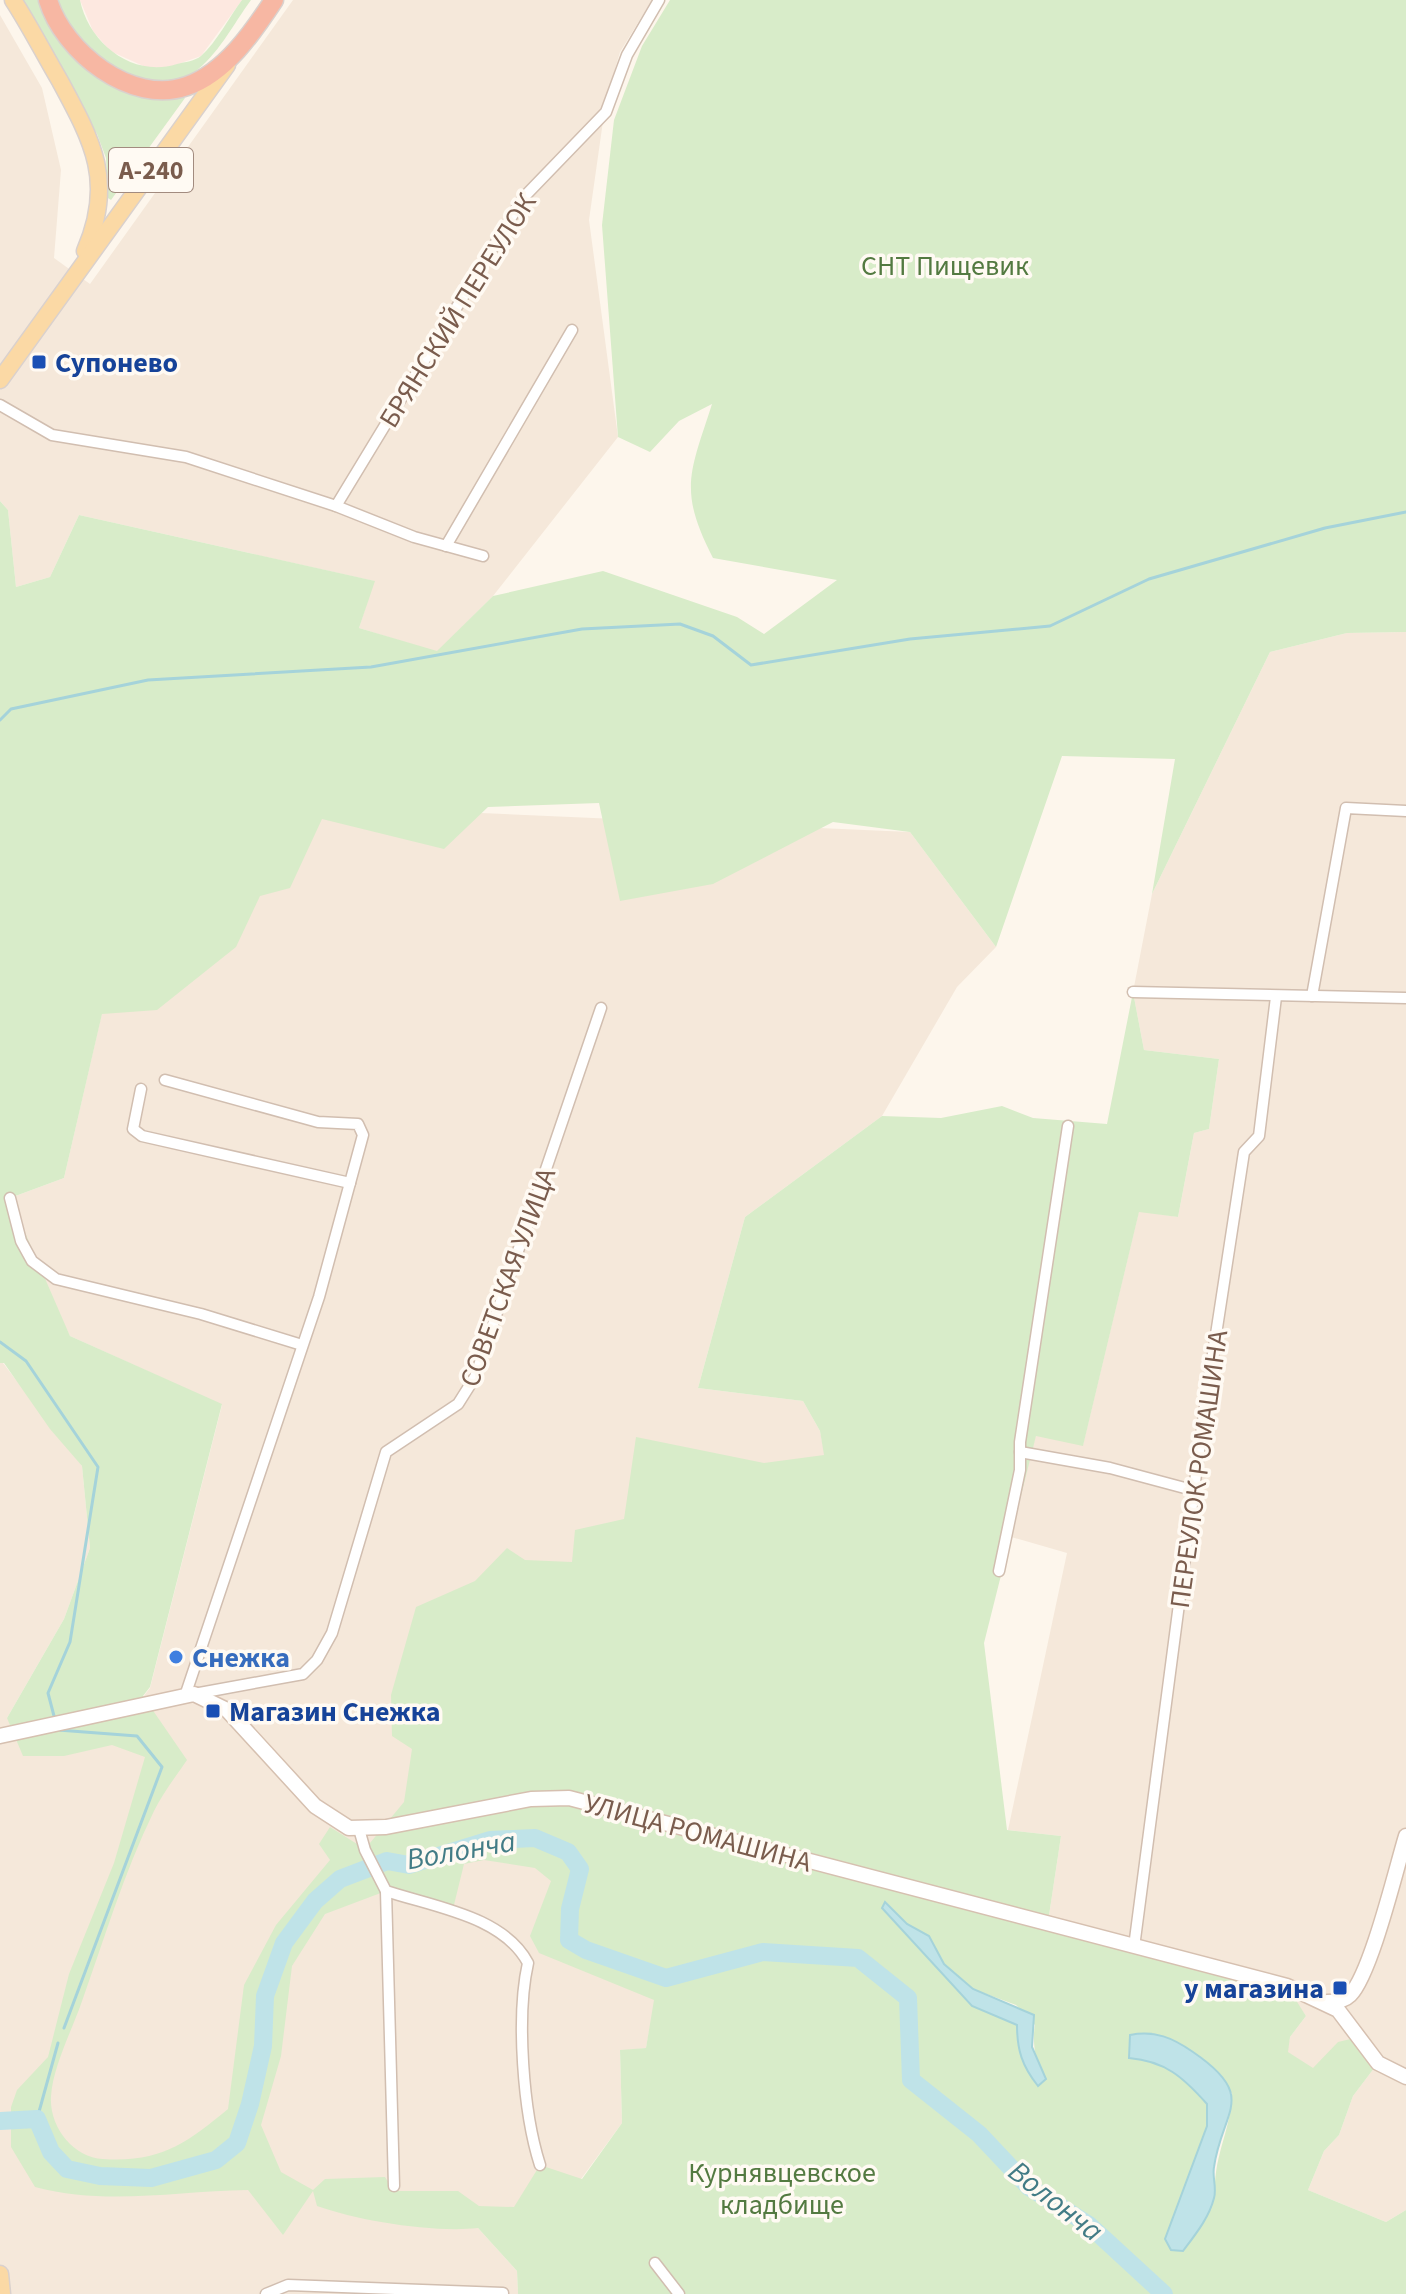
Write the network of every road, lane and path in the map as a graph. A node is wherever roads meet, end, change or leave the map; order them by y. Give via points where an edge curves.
1 (13, 0) edge
2 (48, 0) edge
3 (659, 0) edge
4 (272, 3) edge
5 (244, 41) junction
6 (59, 299) junction
7 (572, 330) dead end
8 (1, 377) edge
9 (0, 405) edge
10 (336, 506) junction
11 (446, 546) junction
12 (483, 556) dead end
13 (1406, 811) edge
14 (1133, 992) dead end
15 (1312, 996) junction
16 (1276, 997) junction
17 (1406, 998) edge
18 (601, 1008) dead end
19 (165, 1080) dead end
20 (141, 1089) dead end
21 (1068, 1126) dead end
22 (350, 1183) junction
23 (10, 1198) dead end
24 (302, 1345) junction
25 (1020, 1452) junction
26 (1196, 1491) junction
27 (999, 1571) dead end
28 (189, 1695) junction
29 (0, 1736) edge
30 (359, 1829) junction
31 (1406, 1836) edge
32 (386, 1891) junction
33 (1134, 1947) junction
34 (1359, 1980) junction
35 (1327, 2002) junction
36 (1359, 2037) junction
37 (1406, 2077) edge
38 (540, 2165) dead end
39 (394, 2186) dead end
40 (655, 2263) dead end
41 (0, 2274) edge
42 (503, 2293) edge
43 (2, 2294) edge
44 (266, 2294) edge
45 (679, 2294) edge

1 - 6 main road via 81,119 99,167 96,222
2 - 5 highway via 61,30 85,58 116,77 158,89 198,81
3 - 10 street, БРЯНСКИЙ ПЕРЕУЛОК via 627,55 606,112 523,198
4 - 5 highway, А-240
5 - 6 main road, А-240
6 - 8 main road, А-240
7 - 11 street
9 - 10 street via 52,435 186,457
10 - 11 street
11 - 12 street
13 - 15 street via 1346,808
14 - 16 street
15 - 16 street
15 - 17 street
16 - 26 street, ПЕРЕУЛОК РОМАШИНА via 1259,1136 1244,1152
18 - 28 street, СОВЕТСКАЯ УЛИЦА via 475,1377 458,1404 386,1452 332,1633 317,1660 303,1674
19 - 22 street via 318,1122 358,1124 363,1129
20 - 22 street via 133,1129 142,1136
21 - 25 street
22 - 24 street
23 - 24 street via 32,1261 56,1279
24 - 28 street
25 - 26 street
25 - 27 street
26 - 33 street, ПЕРЕУЛОК РОМАШИНА
28 - 29 street
28 - 30 street via 227,1710 327,1816
30 - 32 street
30 - 33 street, УЛИЦА РОМАШИНА via 531,1799 569,1798
31 - 34 street
32 - 38 street via 496,1929 519,1945 528,1963 522,1991 523,2047
32 - 39 street
33 - 35 street, УЛИЦА РОМАШИНА via 1287,1986
34 - 35 street via 1345,1999
34 - 36 street via 1352,2008
35 - 36 street, УЛИЦА РОМАШИНА
36 - 37 street, УЛИЦА РОМАШИНА via 1383,2067
40 - 45 street
41 - 43 main road
42 - 44 street via 288,2285

